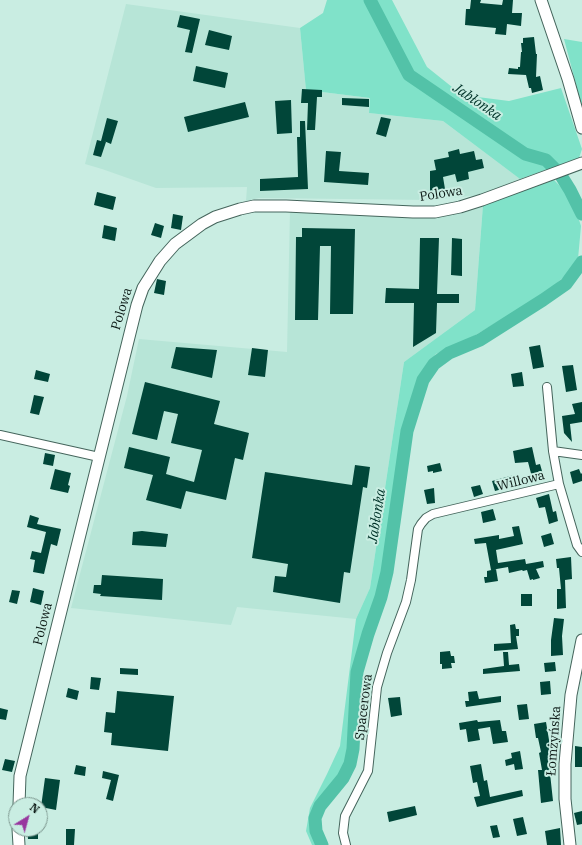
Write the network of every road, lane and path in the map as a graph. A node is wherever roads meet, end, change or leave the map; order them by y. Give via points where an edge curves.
1 (541, 0) edge
2 (582, 128) edge
3 (582, 163) edge
4 (547, 386) dead end
5 (0, 435) edge
6 (553, 451) junction
7 (582, 455) edge
8 (99, 456) junction
9 (560, 484) junction
10 (421, 524) joint
11 (582, 552) edge
12 (582, 640) edge
13 (581, 653) edge
14 (19, 797) edge
15 (346, 845) edge
16 (570, 845) edge

1 - 2 street
3 - 8 street, Polowa via 460,207 435,212 254,206 228,212 202,224 175,244 160,261 143,288
4 - 6 street
5 - 8 street
6 - 7 street
6 - 9 street
8 - 14 street, Polowa via 20,776
9 - 10 street, Willowa via 433,514
9 - 11 street, Willowa via 577,545
10 - 15 street, Spacerowa via 418,529 406,602 377,687 368,771 345,816 343,833
12 - 13 street, Łomżyńska
13 - 16 street, Łomżyńska via 570,695 565,764 565,799

